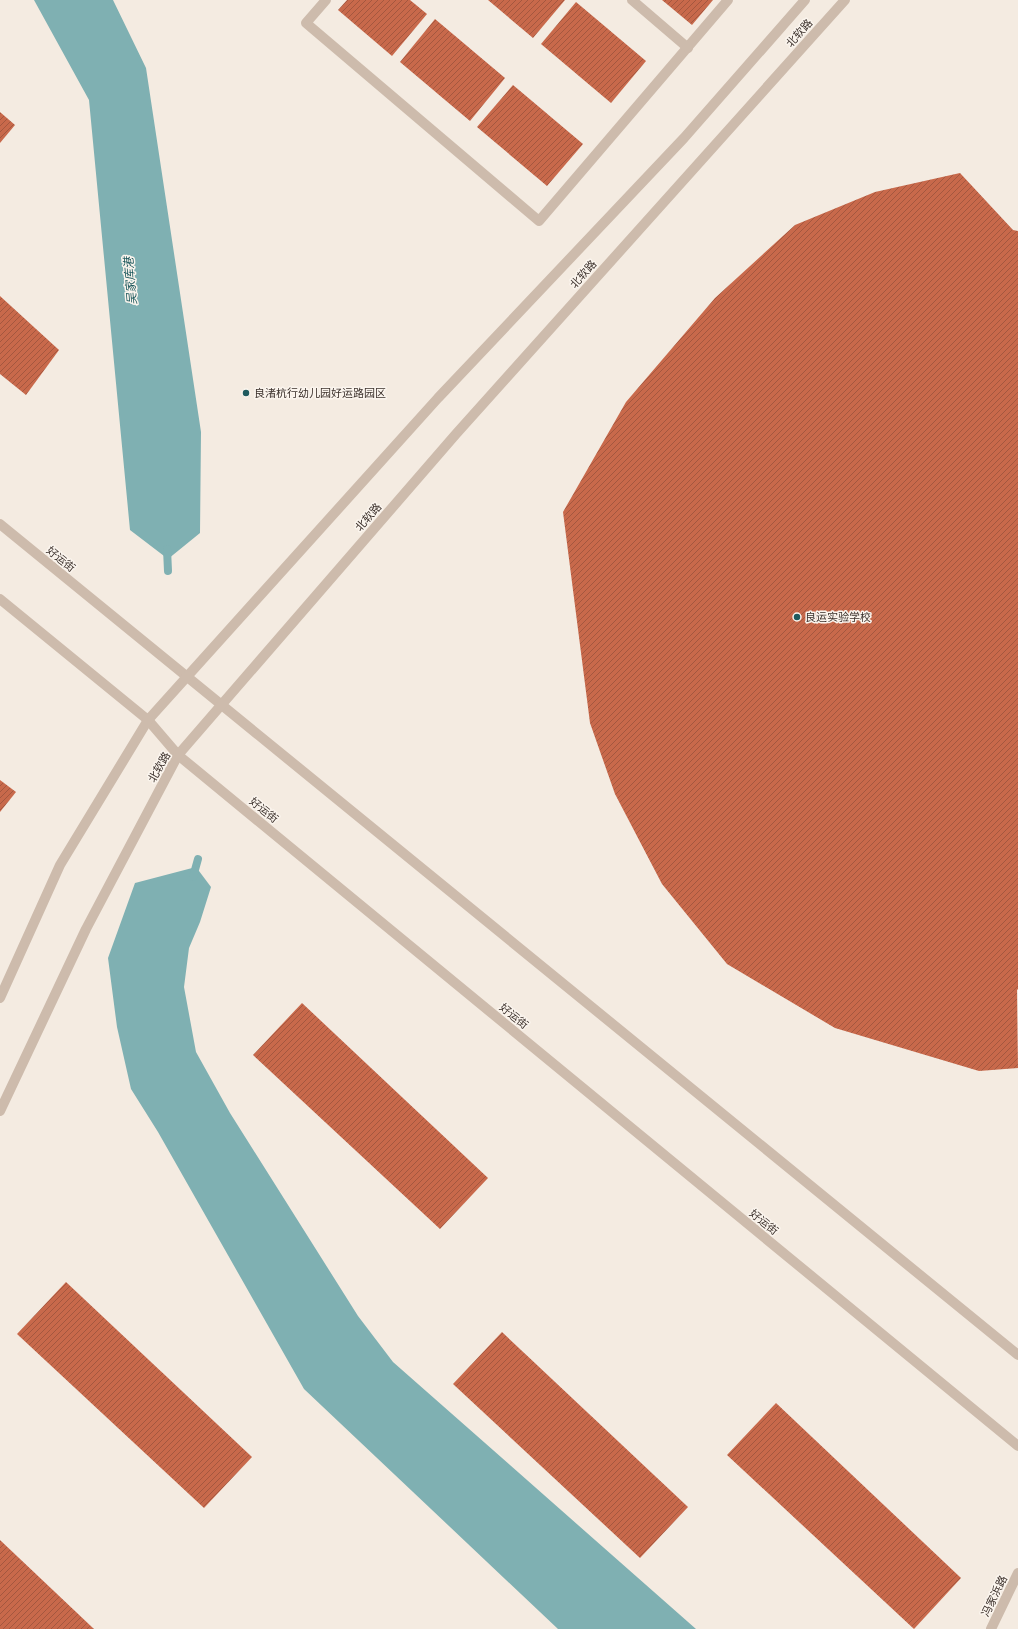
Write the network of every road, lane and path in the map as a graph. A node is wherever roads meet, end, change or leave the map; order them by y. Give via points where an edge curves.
1 (326, 0) edge
2 (632, 0) edge
3 (728, 0) edge
4 (805, 0) edge
5 (844, 0) edge
6 (688, 48) junction
7 (0, 524) edge
8 (0, 599) edge
9 (186, 678) junction
10 (221, 706) junction
11 (148, 720) junction
12 (178, 756) junction
13 (0, 998) edge
14 (0, 1111) edge
15 (1018, 1355) edge
16 (1018, 1446) edge
17 (1018, 1573) edge
18 (991, 1629) edge

1 - 6 street via 306,23 539,221
2 - 6 street
3 - 6 street
4 - 9 street, 北软路 via 684,138 438,398
5 - 10 street, 北软路 via 456,434
7 - 9 street, 好运街
8 - 11 street, 好运街
9 - 10 street, 好运街
9 - 11 street, 北软路
10 - 12 street, 北软路
10 - 15 street, 好运街
11 - 12 street, 好运街
11 - 13 street, 北软路 via 60,865
12 - 14 street, 北软路 via 86,929
12 - 16 street, 好运街
17 - 18 street, 冯家浜路

